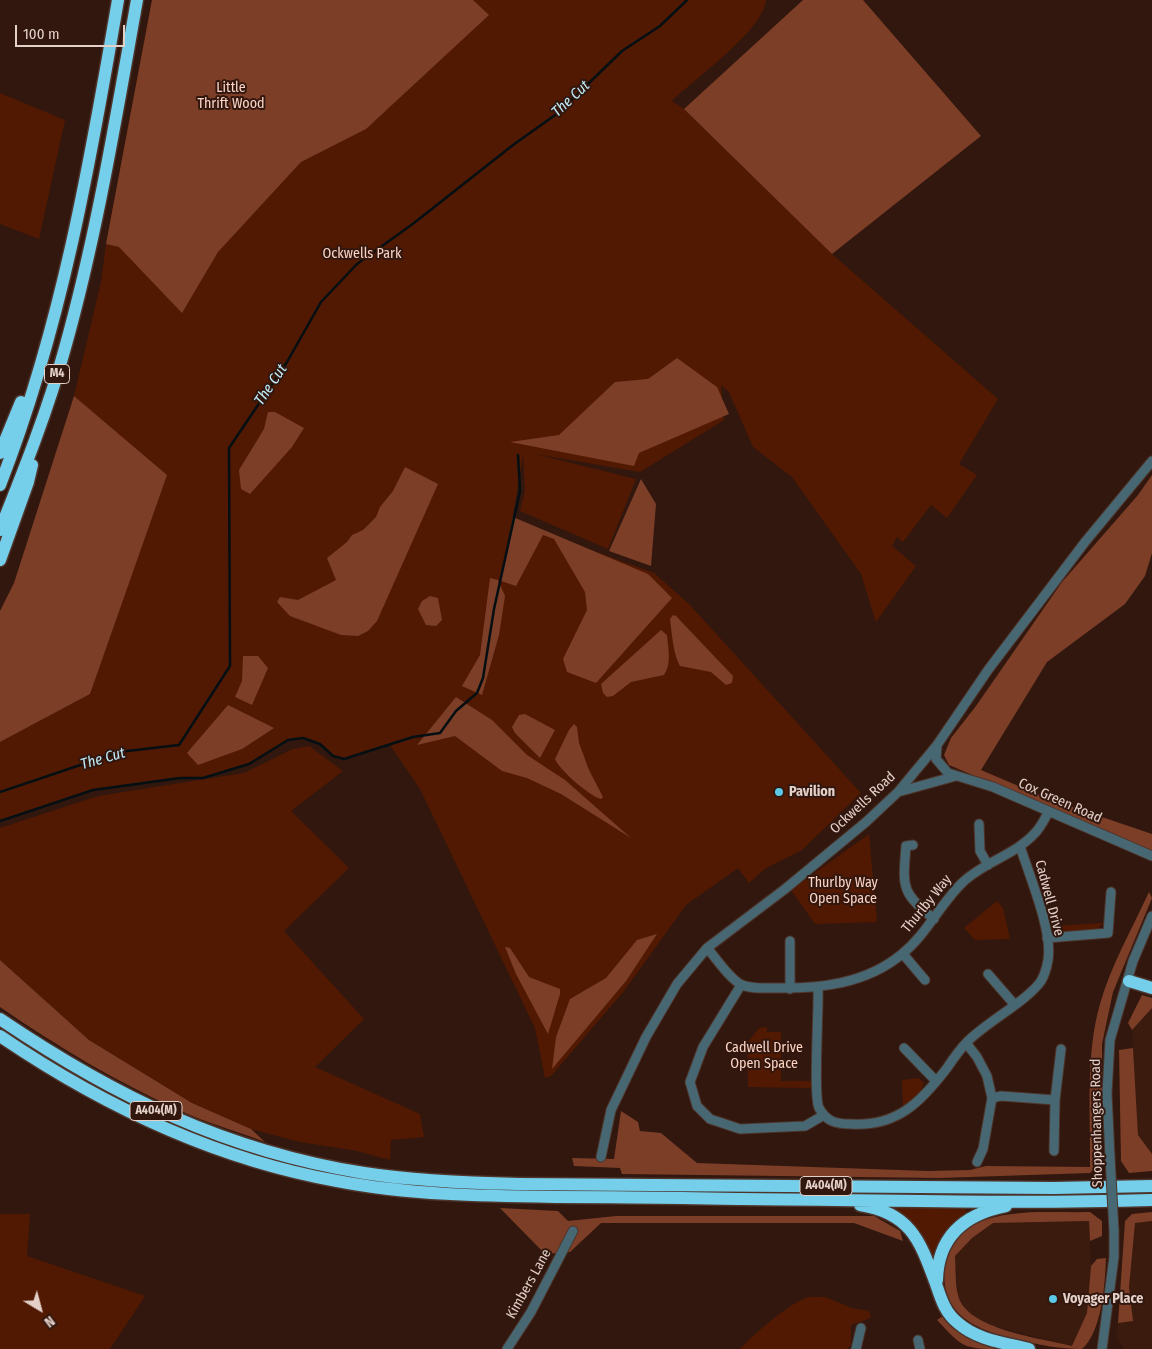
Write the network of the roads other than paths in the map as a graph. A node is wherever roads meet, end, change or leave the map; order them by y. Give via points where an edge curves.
1 (118, 0) edge
2 (137, 0) edge
3 (46, 345) junction
4 (40, 429) junction
5 (0, 453) edge
6 (1152, 461) edge
7 (0, 485) edge
8 (0, 530) edge
9 (0, 560) edge
10 (937, 745) junction
11 (956, 776) junction
12 (898, 792) junction
13 (1049, 811) junction
14 (979, 824) dead end
15 (913, 845) dead end
16 (1020, 846) junction
17 (1152, 856) edge
18 (988, 865) junction
19 (1111, 892) dead end
20 (1152, 916) edge
21 (934, 919) junction
22 (1048, 938) junction
23 (790, 941) dead end
24 (707, 948) junction
25 (903, 954) junction
26 (988, 974) dead end
27 (925, 980) dead end
28 (1129, 981) junction
29 (741, 985) junction
30 (818, 988) junction
31 (1152, 988) edge
32 (790, 989) junction
33 (1014, 1004) junction
34 (0, 1019) edge
35 (0, 1036) edge
36 (966, 1042) junction
37 (904, 1048) dead end
38 (1061, 1049) dead end
39 (936, 1081) junction
40 (992, 1098) junction
41 (1055, 1100) junction
42 (824, 1115) junction
43 (1054, 1151) dead end
44 (602, 1157) dead end
45 (977, 1162) dead end
46 (1152, 1186) edge
47 (825, 1199) junction
48 (1152, 1200) edge
49 (1034, 1201) junction
50 (573, 1231) dead end
51 (937, 1288) junction
52 (861, 1328) dead end
53 (1104, 1337) junction
54 (507, 1349) edge
55 (856, 1349) edge
56 (1029, 1349) edge
57 (1096, 1349) edge
58 (1102, 1349) edge

1 - 3 highway, M4 via 81,204
2 - 4 highway, M4 via 94,236 65,350
3 - 5 highway, M4
3 - 7 highway, M4 via 29,405
4 - 8 highway, M4
4 - 9 highway, M4 via 28,482
6 - 10 street, Ockwells Road via 1085,542 988,670
10 - 11 street, Cox Green Road via 936,759 948,773
10 - 12 street, Ockwells Road
11 - 12 street
11 - 13 street, Cox Green Road via 993,786
12 - 24 street, Ockwells Road via 785,889
13 - 16 street, Thurlby Way via 1036,833
13 - 17 street, Cox Green Road
14 - 18 street via 980,851
15 - 21 street via 906,846 904,887
16 - 18 street, Thurlby Way
16 - 22 street, Cadwell Drive
18 - 21 street, Thurlby Way via 964,881
19 - 22 street via 1108,932
20 - 28 street, Shoppenhangers Road via 1133,961
21 - 25 street, Thurlby Way
22 - 33 street, Cadwell Drive via 1048,959 1042,980
23 - 32 street
24 - 29 street
24 - 44 street, Ockwells Road via 677,984 646,1037 611,1110
25 - 27 street
25 - 30 street, Thurlby Way via 884,968 857,979
26 - 33 street
28 - 31 highway
28 - 53 street, Shoppenhangers Road, bridge via 1110,1040 1107,1093 1114,1257
29 - 32 street, Thurlby Way
29 - 42 street via 703,1047 690,1082 697,1106 710,1118 740,1129 805,1126
30 - 32 street, Thurlby Way
30 - 42 street via 817,1087 818,1106
33 - 36 street, Cadwell Drive
34 - 46 highway, A404(M) via 92,1078 179,1121 271,1153 365,1173 442,1181 510,1183
35 - 47 highway, A404(M) via 80,1086 151,1123 243,1158 320,1178 398,1190 478,1195
36 - 39 street, Cadwell Drive
36 - 40 street via 987,1076
37 - 39 street
38 - 41 street
39 - 42 street, Cadwell Drive via 917,1103 894,1117 858,1125 834,1123
40 - 41 street
40 - 45 street via 983,1149
41 - 43 street
47 - 49 highway, A404(M)
47 - 51 highway, A404(M) via 875,1208 905,1223 919,1241
48 - 49 highway, A404(M)
49 - 51 highway, A404(M) via 982,1213 957,1229 942,1250
50 - 54 street, Kimbers Lane via 531,1312
51 - 56 highway, A404(M) via 948,1312 966,1329 990,1340
52 - 55 street
53 - 57 street, Shoppenhangers Road
53 - 58 street, Shoppenhangers Road

